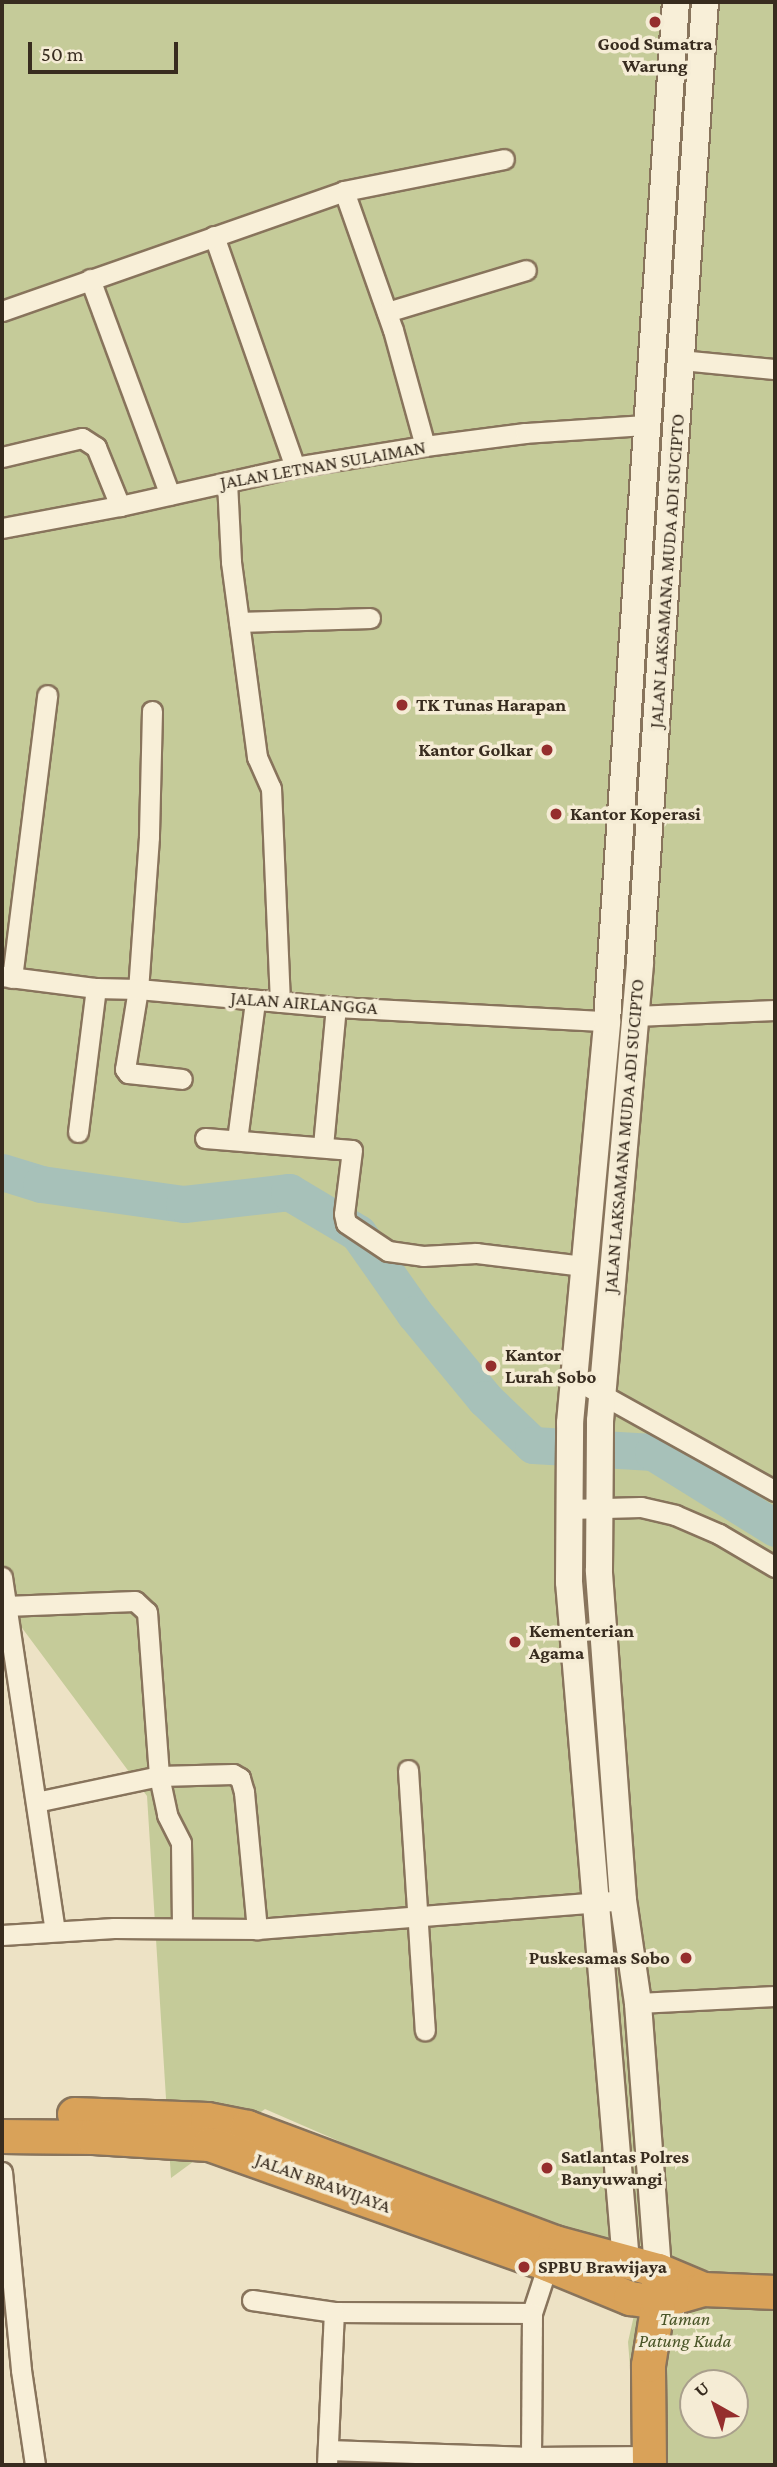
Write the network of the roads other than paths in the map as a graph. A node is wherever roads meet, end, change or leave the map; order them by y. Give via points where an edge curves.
1 (676, 2) edge
2 (705, 2) edge
3 (504, 159) dead end
4 (344, 191) junction
5 (214, 236) junction
6 (526, 270) dead end
7 (90, 279) junction
8 (2, 311) edge
9 (387, 312) junction
10 (681, 360) junction
11 (775, 369) edge
12 (647, 425) junction
13 (425, 446) junction
14 (2, 457) edge
15 (295, 467) junction
16 (227, 482) junction
17 (170, 495) junction
18 (120, 506) junction
19 (2, 528) edge
20 (370, 618) dead end
21 (239, 622) junction
22 (47, 695) dead end
23 (152, 711) dead end
24 (7, 977) edge
25 (96, 988) junction
26 (138, 989) junction
27 (255, 1000) junction
28 (280, 1002) junction
29 (336, 1007) junction
30 (775, 1010) edge
31 (635, 1016) junction
32 (607, 1021) junction
33 (182, 1079) dead end
34 (78, 1132) dead end
35 (205, 1138) dead end
36 (237, 1140) junction
37 (323, 1146) junction
38 (584, 1266) junction
39 (574, 1379) junction
40 (601, 1394) junction
41 (775, 1492) edge
42 (601, 1497) junction
43 (569, 1505) junction
44 (775, 1567) edge
45 (2, 1577) edge
46 (5, 1606) junction
47 (10, 1688) edge
48 (408, 1770) dead end
49 (159, 1776) junction
50 (36, 1801) junction
51 (623, 1900) junction
52 (594, 1901) junction
53 (415, 1916) junction
54 (182, 1927) junction
55 (257, 1929) junction
56 (55, 1930) junction
57 (2, 1935) edge
58 (775, 1996) edge
59 (638, 2003) junction
60 (425, 2030) dead end
61 (2, 2115) edge
62 (2, 2136) edge
63 (2, 2172) edge
64 (552, 2253) junction
65 (626, 2262) junction
66 (649, 2290) junction
67 (775, 2292) edge
68 (252, 2300) dead end
69 (334, 2312) junction
70 (532, 2314) junction
71 (531, 2457) junction
72 (328, 2458) edge
73 (649, 2461) edge
74 (35, 2465) edge

1 - 12 main road, JALAN LAKSAMANA MUDA ADI SUCIPTO
2 - 10 main road, JALAN LAKSAMANA MUDA ADI SUCIPTO
3 - 4 street
4 - 5 street
4 - 9 street
5 - 7 street
5 - 15 street
6 - 9 street
7 - 8 street
7 - 17 street
9 - 13 street
10 - 11 street
10 - 31 main road, JALAN LAKSAMANA MUDA ADI SUCIPTO
12 - 13 street, JALAN LETNAN SULAIMAN via 525,433
12 - 32 main road, JALAN LAKSAMANA MUDA ADI SUCIPTO
13 - 15 street, JALAN LETNAN SULAIMAN
14 - 18 street via 82,438 96,447
15 - 16 street, JALAN LETNAN SULAIMAN
16 - 17 street, JALAN LETNAN SULAIMAN
16 - 21 street via 227,525
17 - 18 street, JALAN LETNAN SULAIMAN
18 - 19 street, JALAN LETNAN SULAIMAN
20 - 21 street
21 - 28 street via 257,757 271,788
22 - 24 street
23 - 26 street
24 - 25 street, JALAN AIRLANGGA
25 - 26 street, JALAN AIRLANGGA
25 - 34 street
26 - 27 street, JALAN AIRLANGGA
26 - 33 street via 126,1071
27 - 28 street, JALAN AIRLANGGA
27 - 36 street
28 - 29 street, JALAN AIRLANGGA
29 - 32 street, JALAN AIRLANGGA
29 - 37 street
30 - 31 street
31 - 40 main road, JALAN LAKSAMANA MUDA ADI SUCIPTO
32 - 38 main road, JALAN LAKSAMANA MUDA ADI SUCIPTO
35 - 36 street
36 - 37 street
37 - 38 street via 354,1152 344,1217 351,1227 388,1251 423,1256 476,1253
38 - 39 main road, JALAN LAKSAMANA MUDA ADI SUCIPTO
39 - 40 street
39 - 43 main road, JALAN LAKSAMANA MUDA ADI SUCIPTO
40 - 41 street
40 - 42 main road, JALAN LAKSAMANA MUDA ADI SUCIPTO
42 - 43 street
42 - 44 street via 675,1515
42 - 51 main road, JALAN LAKSAMANA MUDA ADI SUCIPTO via 599,1570
43 - 52 main road, JALAN LAKSAMANA MUDA ADI SUCIPTO via 569,1582
45 - 46 street
46 - 47 street
46 - 49 street via 135,1601 141,1605 149,1623
47 - 50 street
48 - 53 street
49 - 50 street
49 - 54 street via 167,1815 181,1843
49 - 55 street via 226,1773 240,1778
50 - 56 street
51 - 52 street
51 - 59 main road, JALAN LAKSAMANA MUDA ADI SUCIPTO
52 - 53 street
52 - 65 main road, JALAN LAKSAMANA MUDA ADI SUCIPTO
53 - 55 street
53 - 60 street
54 - 55 street
54 - 56 street
56 - 57 street
58 - 59 street
59 - 66 main road, JALAN LAKSAMANA MUDA ADI SUCIPTO
61 - 64 highway, JALAN BRAWIJAYA via 172,2116 247,2127
62 - 64 highway, JALAN BRAWIJAYA via 209,2144
63 - 74 street
64 - 65 highway, JALAN BRAWIJAYA
64 - 66 highway, JALAN BRAWIJAYA
64 - 70 street
65 - 66 highway
66 - 67 highway, JALAN BRAWIJAYA
66 - 73 highway
68 - 69 street
69 - 70 street
69 - 72 street
70 - 71 street
71 - 72 street
71 - 73 street

